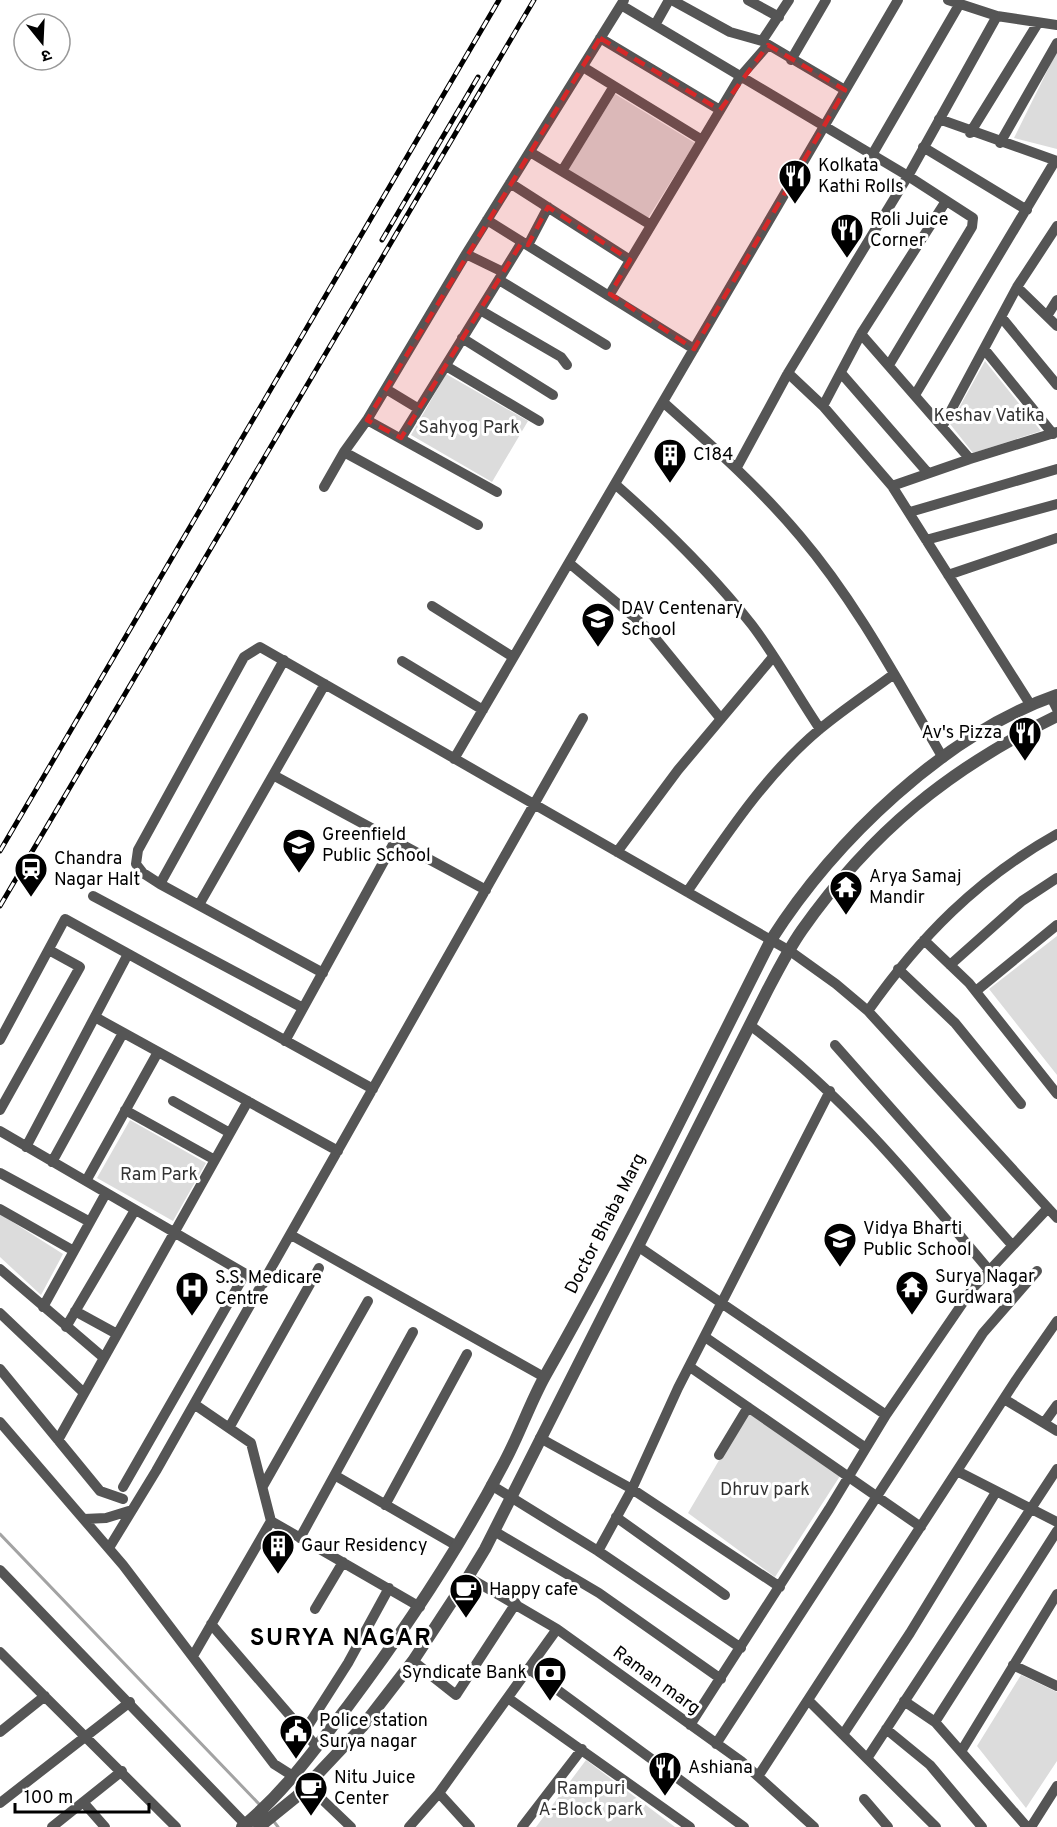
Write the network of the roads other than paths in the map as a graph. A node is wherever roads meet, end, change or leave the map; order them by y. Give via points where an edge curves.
1 (670, 0) edge
2 (748, 0) edge
3 (789, 0) edge
4 (826, 0) edge
5 (898, 0) edge
6 (948, 0) edge
7 (622, 2) edge
8 (959, 5) junction
9 (998, 16) junction
10 (779, 17) junction
11 (1038, 23) junction
12 (1057, 25) edge
13 (655, 26) junction
14 (600, 38) junction
15 (765, 43) junction
16 (1057, 43) edge
17 (791, 60) junction
18 (583, 67) junction
19 (740, 77) junction
20 (614, 86) junction
21 (845, 90) junction
22 (720, 110) junction
23 (939, 120) junction
24 (823, 128) junction
25 (970, 133) junction
26 (702, 140) junction
27 (1000, 143) junction
28 (923, 147) junction
29 (530, 152) junction
30 (872, 155) junction
31 (1056, 161) edge
32 (562, 171) junction
33 (908, 176) junction
34 (510, 183) junction
35 (946, 201) junction
36 (548, 207) junction
37 (1027, 210) junction
38 (487, 220) junction
39 (651, 225) junction
40 (1057, 226) edge
41 (525, 243) junction
42 (1046, 243) junction
43 (1057, 249) edge
44 (466, 254) junction
45 (630, 260) junction
46 (501, 276) junction
47 (1017, 287) junction
48 (609, 294) junction
49 (1057, 300) edge
50 (480, 310) junction
51 (1047, 316) junction
52 (1002, 318) junction
53 (1057, 326) edge
54 (861, 334) junction
55 (462, 339) junction
56 (606, 345) dead end
57 (694, 349) junction
58 (985, 350) junction
59 (567, 365) dead end
60 (889, 365) junction
61 (446, 366) junction
62 (788, 373) junction
63 (841, 373) junction
64 (1057, 385) edge
65 (386, 389) junction
66 (553, 395) dead end
67 (915, 395) junction
68 (663, 402) junction
69 (823, 406) junction
70 (419, 409) junction
71 (367, 420) junction
72 (539, 421) dead end
73 (942, 427) junction
74 (1055, 433) edge
75 (401, 438) junction
76 (344, 452) junction
77 (970, 459) junction
78 (736, 467) junction
79 (1057, 468) edge
80 (928, 473) junction
81 (615, 484) junction
82 (892, 486) junction
83 (324, 487) dead end
84 (498, 492) dead end
85 (1057, 504) edge
86 (910, 512) junction
87 (478, 525) dead end
88 (1057, 538) edge
89 (926, 540) junction
90 (569, 563) junction
91 (948, 575) junction
92 (432, 606) dead end
93 (513, 657) junction
94 (773, 657) junction
95 (284, 660) junction
96 (402, 661) dead end
97 (894, 674) junction
98 (325, 684) junction
99 (1054, 696) edge
100 (1030, 704) junction
101 (1057, 709) edge
102 (483, 710) junction
103 (1057, 716) edge
104 (583, 718) dead end
105 (721, 719) junction
106 (820, 729) junction
107 (943, 758) junction
108 (454, 759) junction
109 (273, 775) junction
110 (534, 804) junction
111 (1057, 834) edge
112 (395, 841) junction
113 (617, 852) junction
114 (1057, 878) edge
115 (160, 884) junction
116 (486, 890) junction
117 (687, 892) junction
118 (93, 896) dead end
119 (200, 903) junction
120 (1057, 924) edge
121 (771, 940) junction
122 (924, 940) junction
123 (49, 950) junction
124 (790, 951) junction
125 (128, 954) junction
126 (950, 965) junction
127 (898, 969) junction
128 (323, 973) junction
129 (976, 991) junction
130 (303, 1008) junction
131 (868, 1011) junction
132 (95, 1017) junction
133 (751, 1026) junction
134 (123, 1033) junction
135 (0, 1040) edge
136 (285, 1041) junction
137 (835, 1045) dead end
138 (158, 1052) junction
139 (373, 1089) junction
140 (830, 1091) junction
141 (1057, 1094) edge
142 (173, 1101) dead end
143 (248, 1101) junction
144 (1021, 1104) dead end
145 (0, 1110) edge
146 (126, 1110) junction
147 (0, 1131) edge
148 (230, 1133) junction
149 (26, 1147) junction
150 (338, 1151) junction
151 (215, 1160) junction
152 (52, 1162) junction
153 (0, 1173) edge
154 (86, 1181) junction
155 (106, 1193) junction
156 (1048, 1208) junction
157 (0, 1209) edge
158 (135, 1210) junction
159 (1057, 1218) edge
160 (90, 1222) junction
161 (174, 1233) junction
162 (291, 1235) junction
163 (1012, 1245) junction
164 (639, 1247) junction
165 (74, 1251) junction
166 (319, 1268) dead end
167 (0, 1269) edge
168 (988, 1269) junction
169 (1038, 1271) dead end
170 (245, 1274) junction
171 (263, 1284) junction
172 (368, 1301) dead end
173 (720, 1305) junction
174 (43, 1307) junction
175 (75, 1311) junction
176 (0, 1313) edge
177 (1057, 1321) edge
178 (66, 1327) junction
179 (413, 1332) dead end
180 (117, 1334) junction
181 (705, 1337) junction
182 (467, 1354) dead end
183 (104, 1358) junction
184 (690, 1367) junction
185 (0, 1369) edge
186 (544, 1377) junction
187 (84, 1393) junction
188 (1004, 1399) junction
189 (194, 1404) junction
190 (1057, 1404) edge
191 (748, 1407) junction
192 (886, 1415) junction
193 (0, 1422) edge
194 (1044, 1423) junction
195 (229, 1428) junction
196 (1057, 1431) edge
197 (540, 1438) junction
198 (58, 1440) junction
199 (866, 1448) junction
200 (720, 1455) dead end
201 (1057, 1469) edge
202 (957, 1471) junction
203 (847, 1475) junction
204 (336, 1476) junction
205 (490, 1485) junction
206 (263, 1486) junction
207 (123, 1487) dead end
208 (632, 1488) junction
209 (996, 1492) junction
210 (876, 1495) junction
211 (510, 1497) junction
212 (123, 1499) dead end
213 (385, 1505) junction
214 (133, 1509) junction
215 (1028, 1509) junction
216 (616, 1517) junction
217 (84, 1519) junction
218 (272, 1521) junction
219 (1057, 1522) edge
220 (921, 1527) junction
221 (494, 1531) junction
222 (1057, 1532) edge
223 (300, 1538) junction
224 (457, 1546) junction
225 (109, 1548) junction
226 (598, 1551) junction
227 (343, 1562) junction
228 (0, 1570) edge
229 (468, 1577) junction
230 (780, 1587) junction
231 (389, 1588) junction
232 (1057, 1594) edge
233 (725, 1595) dead end
234 (516, 1603) junction
235 (420, 1607) junction
236 (315, 1609) dead end
237 (1052, 1611) edge
238 (211, 1624) junction
239 (557, 1629) junction
240 (741, 1648) junction
241 (0, 1652) edge
242 (193, 1656) junction
243 (413, 1661) junction
244 (1013, 1665) junction
245 (529, 1669) junction
246 (721, 1679) junction
247 (1057, 1686) edge
248 (45, 1696) junction
249 (508, 1698) junction
250 (809, 1701) junction
251 (904, 1701) junction
252 (130, 1702) junction
253 (935, 1722) junction
254 (690, 1725) junction
255 (886, 1729) junction
256 (0, 1732) edge
257 (304, 1732) junction
258 (844, 1733) junction
259 (84, 1736) junction
260 (716, 1744) junction
261 (317, 1747) junction
262 (582, 1749) junction
263 (962, 1750) junction
264 (868, 1757) junction
265 (122, 1771) junction
266 (759, 1775) junction
267 (293, 1777) junction
268 (307, 1785) junction
269 (1057, 1786) edge
270 (439, 1793) junction
271 (864, 1799) dead end
272 (83, 1802) junction
273 (0, 1803) edge
274 (278, 1804) junction
275 (253, 1824) edge
276 (687, 1826) edge
277 (52, 1827) edge
278 (105, 1827) edge
279 (176, 1827) edge
280 (351, 1827) edge
281 (409, 1827) edge
282 (470, 1827) edge
283 (522, 1827) edge
284 (744, 1827) edge
285 (814, 1827) edge
286 (888, 1827) edge
287 (936, 1827) edge
288 (982, 1827) edge
289 (1029, 1827) edge

1 - 13 street
1 - 15 street via 730,32
2 - 10 street
3 - 10 street
4 - 17 street
5 - 21 street
6 - 8 street
7 - 13 street
7 - 14 street
8 - 9 street
8 - 30 street
9 - 11 street
9 - 23 street
10 - 15 street
11 - 12 street
11 - 25 street
13 - 19 street
14 - 18 street
14 - 22 street
15 - 17 street
15 - 19 street
16 - 27 street
17 - 21 street
18 - 20 street
18 - 29 street
19 - 22 street
19 - 24 street
20 - 26 street
20 - 32 street
21 - 24 street
22 - 26 street
23 - 25 street
23 - 28 street
24 - 30 street
24 - 57 street
25 - 27 street
26 - 39 street
27 - 31 street
28 - 33 street
28 - 37 street
29 - 32 street
29 - 34 street
30 - 33 street
31 - 37 street
32 - 39 street
33 - 35 street
33 - 62 street
34 - 36 street
34 - 38 street
35 - 54 street
35 - 60 street via 969,214 974,223
36 - 41 street
36 - 45 street
37 - 67 street
38 - 41 street
38 - 44 street
39 - 45 street
40 - 42 street
41 - 46 street
41 - 48 street
42 - 43 street
42 - 47 street
44 - 46 street
44 - 65 street
45 - 48 street
46 - 50 street
46 - 56 street
47 - 51 street
47 - 52 street
48 - 57 street
49 - 51 street
50 - 55 street
50 - 59 street via 561,357
51 - 53 street
52 - 58 street
52 - 64 street
54 - 60 street
54 - 63 street
55 - 61 street
55 - 66 street
57 - 68 street
58 - 73 street
58 - 74 street
60 - 67 street
61 - 70 street
61 - 72 street
62 - 69 street
62 - 78 street
63 - 69 street
63 - 80 street
65 - 70 street
65 - 71 street
67 - 73 street
68 - 78 street
68 - 81 street
69 - 82 street
70 - 75 street
71 - 75 street
71 - 76 street
73 - 77 street
74 - 77 street
75 - 84 street
76 - 83 street
76 - 87 street
77 - 80 street
78 - 97 street via 830,574
79 - 86 street
80 - 82 street
81 - 90 street
81 - 94 street via 712,576
82 - 86 street
85 - 89 street
86 - 89 street
88 - 91 street
89 - 91 street
90 - 93 street
90 - 105 street via 646,627
91 - 100 street
92 - 93 street
93 - 102 street
94 - 105 street
94 - 106 street
95 - 98 street
95 - 115 street
95 - 115 street via 260,647 244,657 138,850 138,869
96 - 102 street
97 - 106 street
97 - 107 street
98 - 108 street
98 - 109 street
99 - 100 street, Doctor Bhaba Marg
99 - 101 street
100 - 107 street, Doctor Bhaba Marg
102 - 108 street
103 - 124 street, Doctor Bhaba Marg via 968,765 899,818 847,871
104 - 110 street
105 - 113 street
106 - 117 street via 752,799
107 - 121 street, Doctor Bhaba Marg via 867,821 822,870
108 - 110 street
109 - 112 street
109 - 119 street
110 - 113 street
110 - 116 street
111 - 122 street via 997,870
112 - 116 street
112 - 128 street
113 - 117 street
114 - 126 street via 1022,901
115 - 119 street
116 - 139 street
117 - 121 street
118 - 130 street
119 - 128 street
120 - 129 street
121 - 124 street
121 - 186 street, Doctor Bhaba Marg via 640,1199
122 - 126 street
122 - 127 street
123 - 125 street via 65,919
123 - 135 street
123 - 145 street via 80,967
124 - 131 street
124 - 133 street, Doctor Bhaba Marg
125 - 132 street
125 - 136 street
126 - 129 street
127 - 131 street
127 - 144 street via 955,1023
128 - 130 street
129 - 141 street
130 - 136 street
131 - 156 street
132 - 134 street
132 - 149 street
133 - 140 street
133 - 164 street, Doctor Bhaba Marg
134 - 138 street
134 - 152 street
136 - 139 street
137 - 163 street
138 - 143 street
138 - 146 street
139 - 150 street
140 - 168 street via 916,1183
140 - 173 street
142 - 148 street
143 - 148 street
143 - 150 street
146 - 151 street
146 - 154 street
147 - 149 street
148 - 151 street
149 - 152 street
150 - 162 street
151 - 161 street
152 - 154 street
153 - 160 street
154 - 155 street
155 - 158 street
155 - 160 street
156 - 159 street
156 - 163 street
157 - 165 street
158 - 161 street
158 - 175 street
160 - 165 street
161 - 170 street
161 - 180 street
162 - 171 street
162 - 186 street
163 - 168 street
164 - 173 street
164 - 197 street, Doctor Bhaba Marg
165 - 174 street
166 - 195 street
167 - 174 street
168 - 192 street
169 - 210 street via 983,1333
170 - 171 street
170 - 207 street
171 - 189 street
172 - 206 street
173 - 181 street
173 - 192 street
174 - 178 street
175 - 178 street
175 - 180 street
176 - 187 street
177 - 188 street
178 - 183 street
179 - 204 street
180 - 183 street
181 - 184 street
181 - 199 street
182 - 213 street
183 - 187 street
184 - 191 street
184 - 208 street
185 - 198 street
186 - 205 street, Doctor Bhaba Marg
187 - 198 street
188 - 194 street
188 - 202 street
189 - 195 street
189 - 214 street
190 - 194 street
191 - 200 street
191 - 203 street
192 - 199 street
193 - 217 street
194 - 196 street
195 - 206 street via 253,1446
197 - 208 street
197 - 211 street, Doctor Bhaba Marg
198 - 212 street via 100,1491
199 - 203 street
201 - 215 street
202 - 209 street
202 - 220 street
203 - 210 street
203 - 230 street
204 - 213 street
204 - 223 street
205 - 211 street
205 - 224 street, Doctor Bhaba Marg
206 - 218 street
208 - 216 street
208 - 230 street
209 - 215 street
209 - 258 street
210 - 220 street
210 - 260 street
211 - 221 street, Doctor Bhaba Marg
211 - 226 street
213 - 224 street
214 - 217 street via 106,1518
214 - 225 street
215 - 219 street
215 - 251 street
216 - 226 street
216 - 233 street
217 - 225 street
218 - 223 street
218 - 238 street
220 - 250 street
221 - 229 street, Doctor Bhaba Marg
221 - 246 street via 599,1593
222 - 253 street
223 - 227 street
224 - 235 street, Doctor Bhaba Marg
225 - 242 street
226 - 240 street
227 - 231 street
227 - 236 street
228 - 252 street
229 - 234 street, Raman marg
229 - 243 street, Doctor Bhaba Marg
230 - 240 street
231 - 235 street
231 - 257 street
232 - 237 street
234 - 239 street, Raman marg
234 - 243 street via 456,1695
235 - 261 street, Doctor Bhaba Marg
237 - 244 street
238 - 242 street
238 - 257 street
239 - 245 street
239 - 254 street, Raman marg
240 - 246 street
241 - 248 street
242 - 267 street via 274,1764
243 - 268 street, Doctor Bhaba Marg via 362,1727
244 - 247 street
244 - 263 street
245 - 249 street
245 - 284 street
246 - 254 street
248 - 256 street
248 - 259 street
249 - 262 street
249 - 270 street
250 - 258 street
250 - 266 street
251 - 253 street
251 - 255 street
252 - 259 street
252 - 275 street
253 - 263 street
254 - 260 street, Raman marg
255 - 264 street
255 - 288 street via 930,1765
257 - 261 street
258 - 264 street
259 - 265 street
259 - 273 street
260 - 266 street, Raman marg
261 - 267 street, Doctor Bhaba Marg
262 - 276 street
262 - 283 street
263 - 289 street
264 - 287 street
265 - 272 street
265 - 279 street
266 - 285 street, Raman marg
267 - 268 street
267 - 274 street, Doctor Bhaba Marg
268 - 274 street, Doctor Bhaba Marg
268 - 280 street
269 - 289 street
270 - 281 street
270 - 282 street
271 - 286 street
272 - 277 street
272 - 278 street
274 - 275 street, Doctor Bhaba Marg

